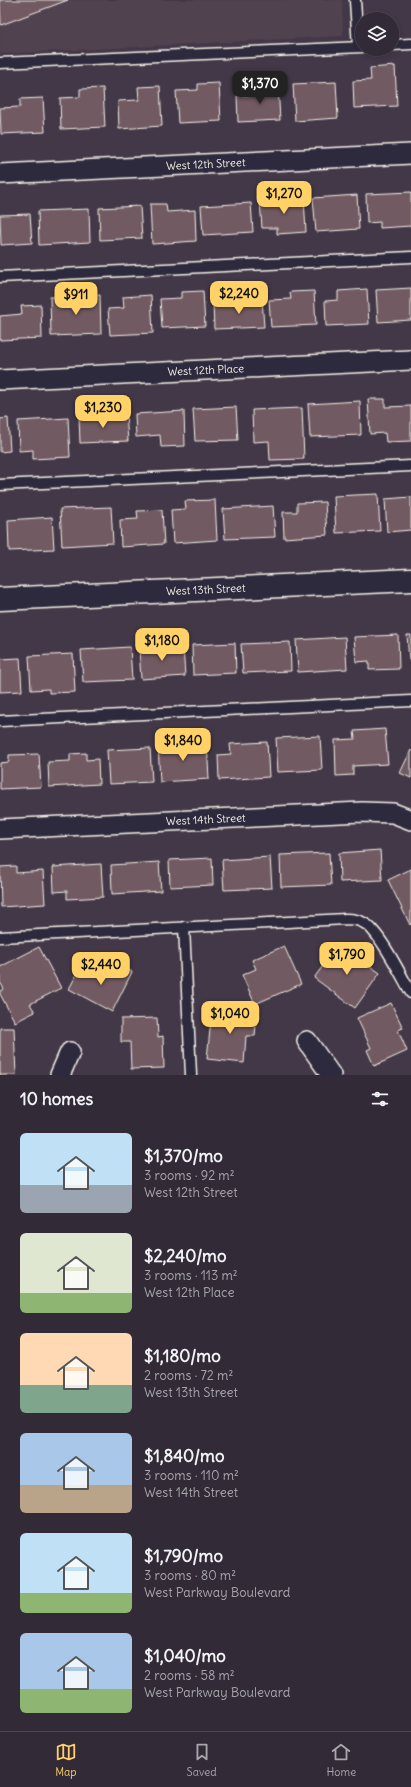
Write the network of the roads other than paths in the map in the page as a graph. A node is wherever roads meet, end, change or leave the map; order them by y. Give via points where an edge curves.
1 (355, 0) edge
2 (356, 12) edge
3 (411, 44) edge
4 (399, 45) edge
5 (355, 47) edge
6 (0, 63) edge
7 (411, 154) edge
8 (0, 174) edge
9 (411, 257) edge
10 (0, 277) edge
11 (411, 360) edge
12 (0, 380) edge
13 (411, 466) edge
14 (0, 485) edge
15 (411, 580) edge
16 (0, 600) edge
17 (411, 701) edge
18 (0, 721) edge
19 (411, 820) edge
20 (0, 829) edge
21 (184, 927) junction
22 (0, 937) edge
23 (411, 993) edge
24 (307, 1040) dead end
25 (70, 1052) dead end
26 (60, 1075) edge
27 (191, 1075) edge
28 (330, 1075) edge

1 - 2 lane
3 - 4 lane
5 - 6 lane
7 - 8 street, West 12th Street
9 - 10 lane
11 - 12 street, West 12th Place
13 - 14 lane
15 - 16 street, West 13th Street
17 - 18 lane
19 - 20 street, West 14th Street via 393,814 362,812
21 - 22 lane
21 - 23 lane via 346,919 364,922 376,934
21 - 27 lane
24 - 28 street
25 - 26 street

